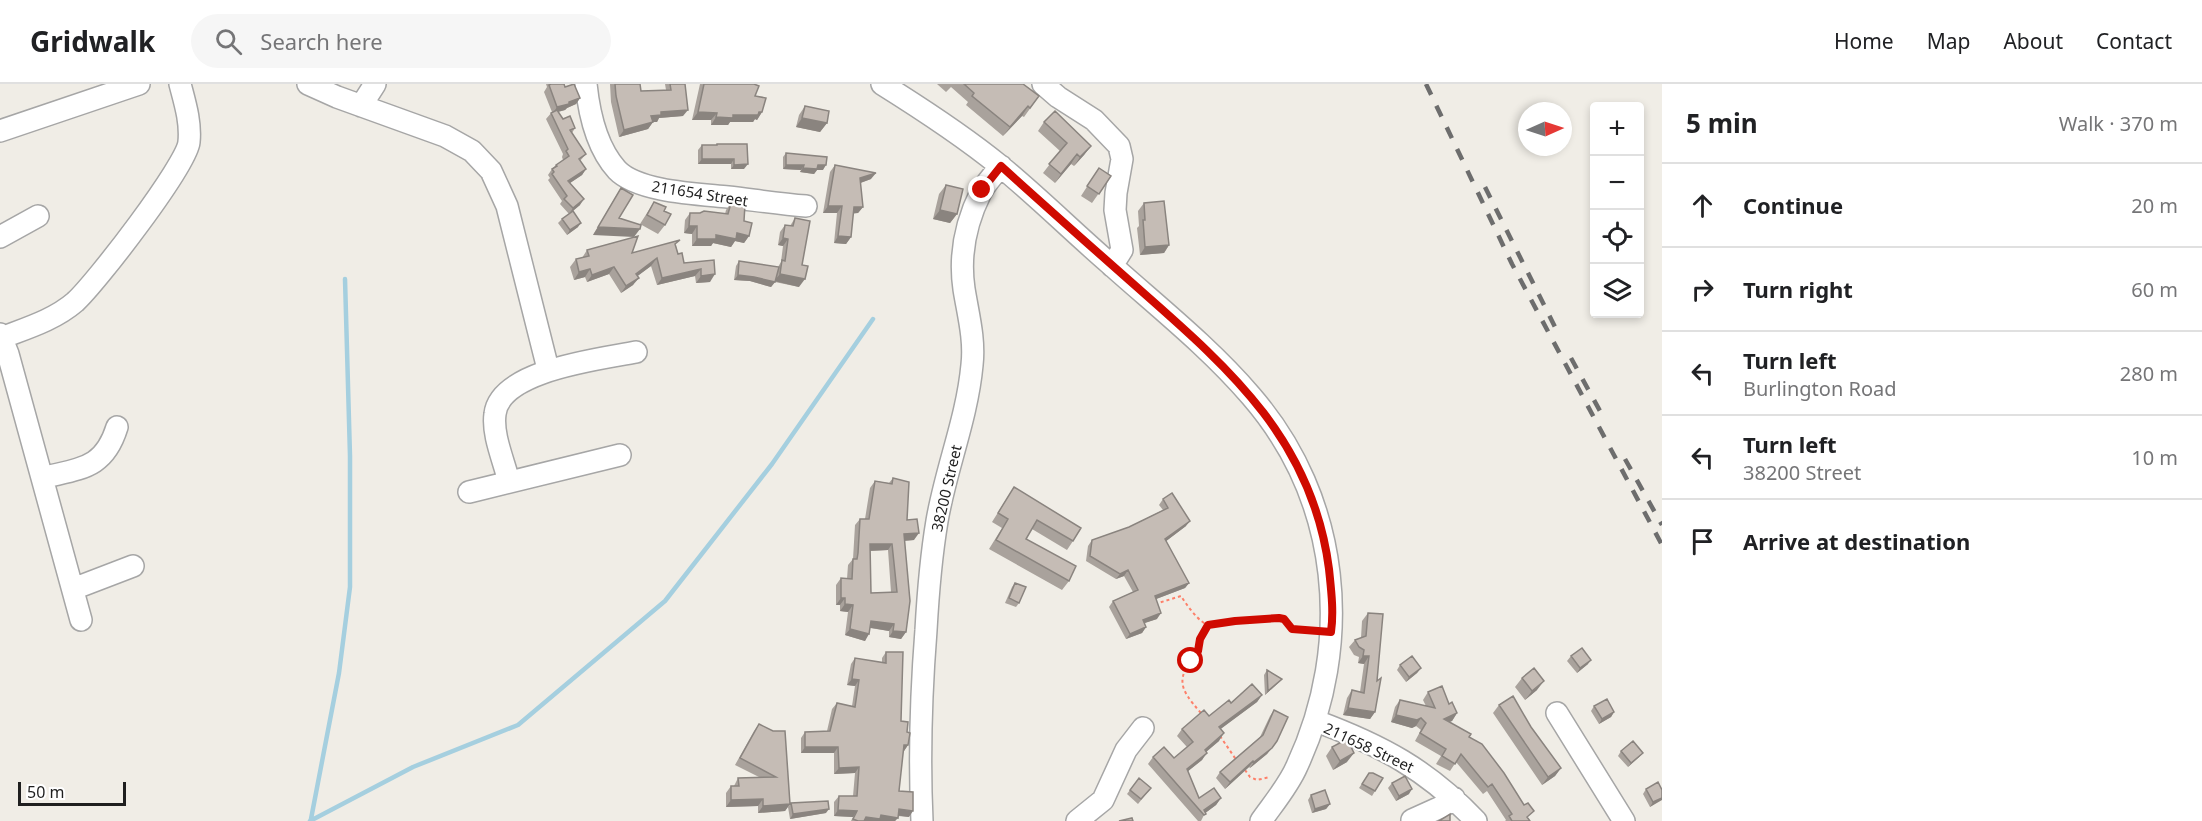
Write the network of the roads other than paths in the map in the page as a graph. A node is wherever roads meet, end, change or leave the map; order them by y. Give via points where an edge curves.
1 (139, 84) edge
2 (180, 84) edge
3 (308, 84) edge
4 (375, 84) edge
5 (586, 84) edge
6 (882, 84) edge
7 (1042, 84) edge
8 (361, 106) junction
9 (0, 131) edge
10 (1001, 166) junction
11 (806, 206) dead end
12 (38, 216) dead end
13 (0, 237) edge
14 (1112, 266) junction
15 (1, 336) edge
16 (636, 352) dead end
17 (548, 369) junction
18 (117, 427) dead end
19 (620, 455) dead end
20 (42, 478) junction
21 (509, 482) junction
22 (470, 492) dead end
23 (133, 567) dead end
24 (73, 589) junction
25 (81, 620) dead end
26 (1557, 713) dead end
27 (1316, 721) junction
28 (1143, 728) dead end
29 (1454, 798) junction
30 (1412, 820) edge
31 (922, 821) edge
32 (1077, 821) edge
33 (1261, 821) edge
34 (1476, 821) edge
35 (1624, 821) edge

1 - 9 street
2 - 15 street via 189,118 189,145 181,165 113,258 75,302 49,320
3 - 8 street
4 - 8 street
5 - 11 street, 211654 Street via 595,127 618,172 652,187
6 - 10 street
7 - 14 street via 1094,120 1121,151 1115,204 1122,250
8 - 17 street via 445,136 472,151 491,171 507,206
10 - 14 street
10 - 31 street, 38200 Street via 982,190 962,254 972,366 937,521 929,587 920,720
12 - 13 street
14 - 27 street via 1251,396 1286,443 1306,484 1320,520 1332,591 1329,661
15 - 20 street
16 - 17 street
17 - 21 street via 508,389 495,412
18 - 20 street via 101,458 85,467
19 - 21 street
20 - 24 street
21 - 22 street
23 - 24 street
24 - 25 street
26 - 35 street
27 - 29 street, 211658 Street via 1385,751 1419,770
27 - 33 street via 1296,768
28 - 32 street via 1126,750 1103,800
29 - 30 street
29 - 34 street, 211658 Street

